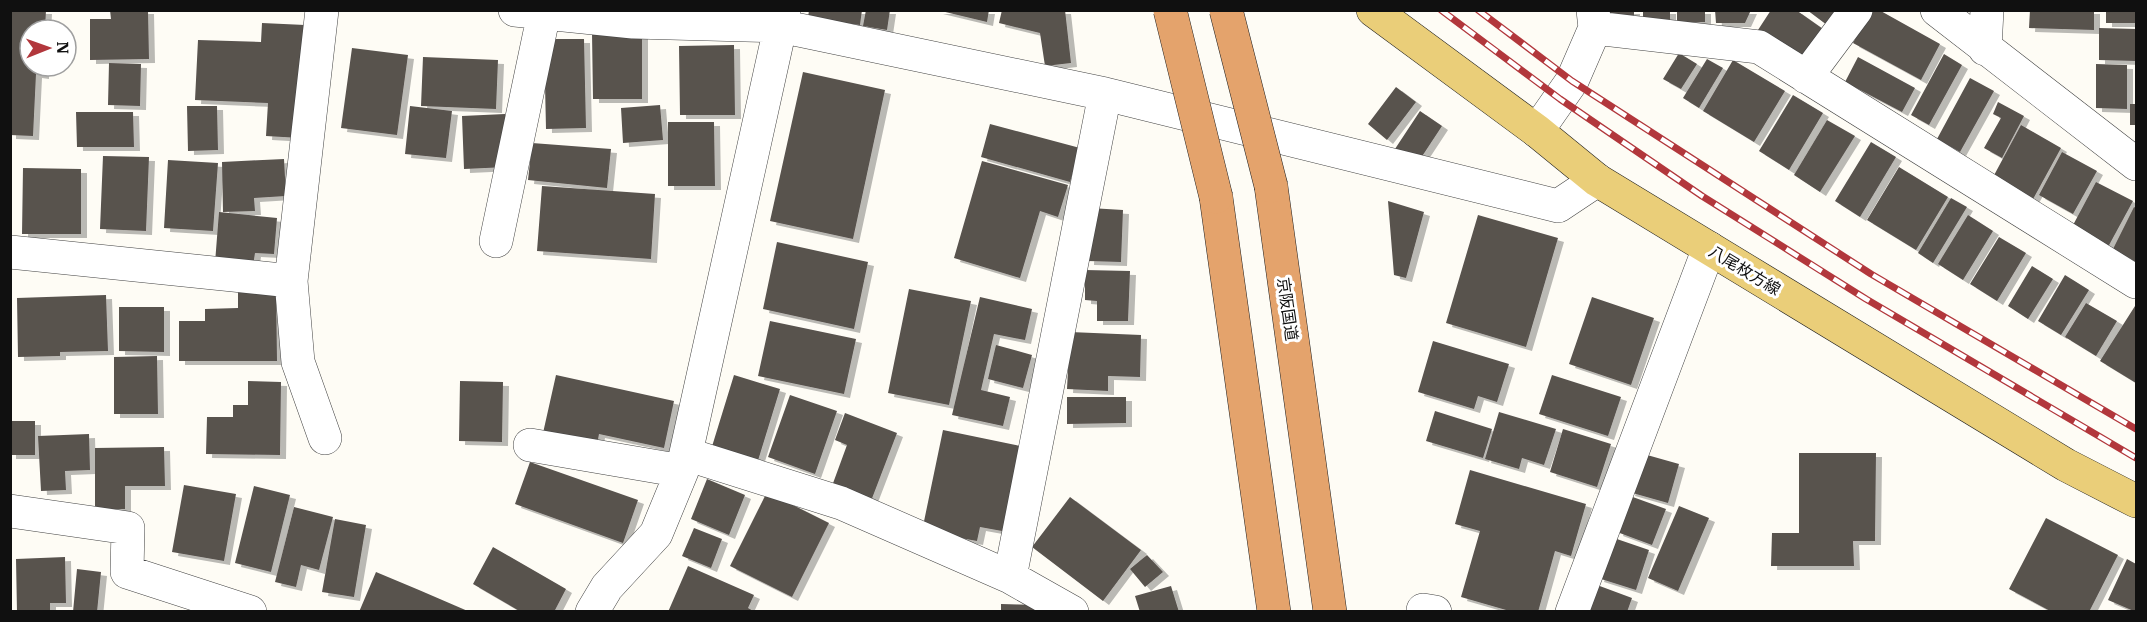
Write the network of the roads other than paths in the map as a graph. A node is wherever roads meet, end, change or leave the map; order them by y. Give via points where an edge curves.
1 (322, 10) edge
2 (1170, 10) edge
3 (1226, 10) edge
4 (1373, 10) edge
5 (1856, 10) edge
6 (1937, 10) edge
7 (1987, 10) edge
8 (529, 12) edge
9 (634, 16) edge
10 (782, 18) edge
11 (1594, 19) edge
12 (1985, 49) junction
13 (1806, 77) junction
14 (1105, 94) junction
15 (1537, 131) junction
16 (2136, 164) edge
17 (1597, 180) junction
18 (496, 241) dead end
19 (1709, 248) junction
20 (10, 252) edge
21 (291, 281) junction
22 (2136, 282) edge
23 (325, 438) dead end
24 (530, 446) dead end
25 (684, 462) junction
26 (2136, 501) edge
27 (10, 511) edge
28 (1010, 577) junction
29 (250, 612) edge
30 (592, 612) edge
31 (1072, 612) edge
32 (1274, 612) edge
33 (1330, 612) edge
34 (1572, 612) edge

1 - 21 street
2 - 32 highway, bridge via 1216,197
3 - 33 highway, 京阪国道, bridge via 1270,186
4 - 15 main road, 八尾枚方線
5 - 13 street
6 - 12 street
7 - 12 street
8 - 9 street
8 - 18 street
9 - 10 street
10 - 14 street
10 - 25 street
11 - 13 street via 1759,47
11 - 15 street via 1572,81
12 - 16 street
13 - 22 street
14 - 17 street via 1558,206
14 - 28 street
15 - 17 main road, 八尾枚方線
17 - 19 main road, 八尾枚方線
19 - 26 main road, 八尾枚方線 via 2066,465
19 - 34 street
20 - 21 street
21 - 23 street via 298,362
24 - 25 street
25 - 28 street via 841,503
25 - 30 street via 657,534 607,587
27 - 29 street via 128,528 127,572
28 - 31 street

